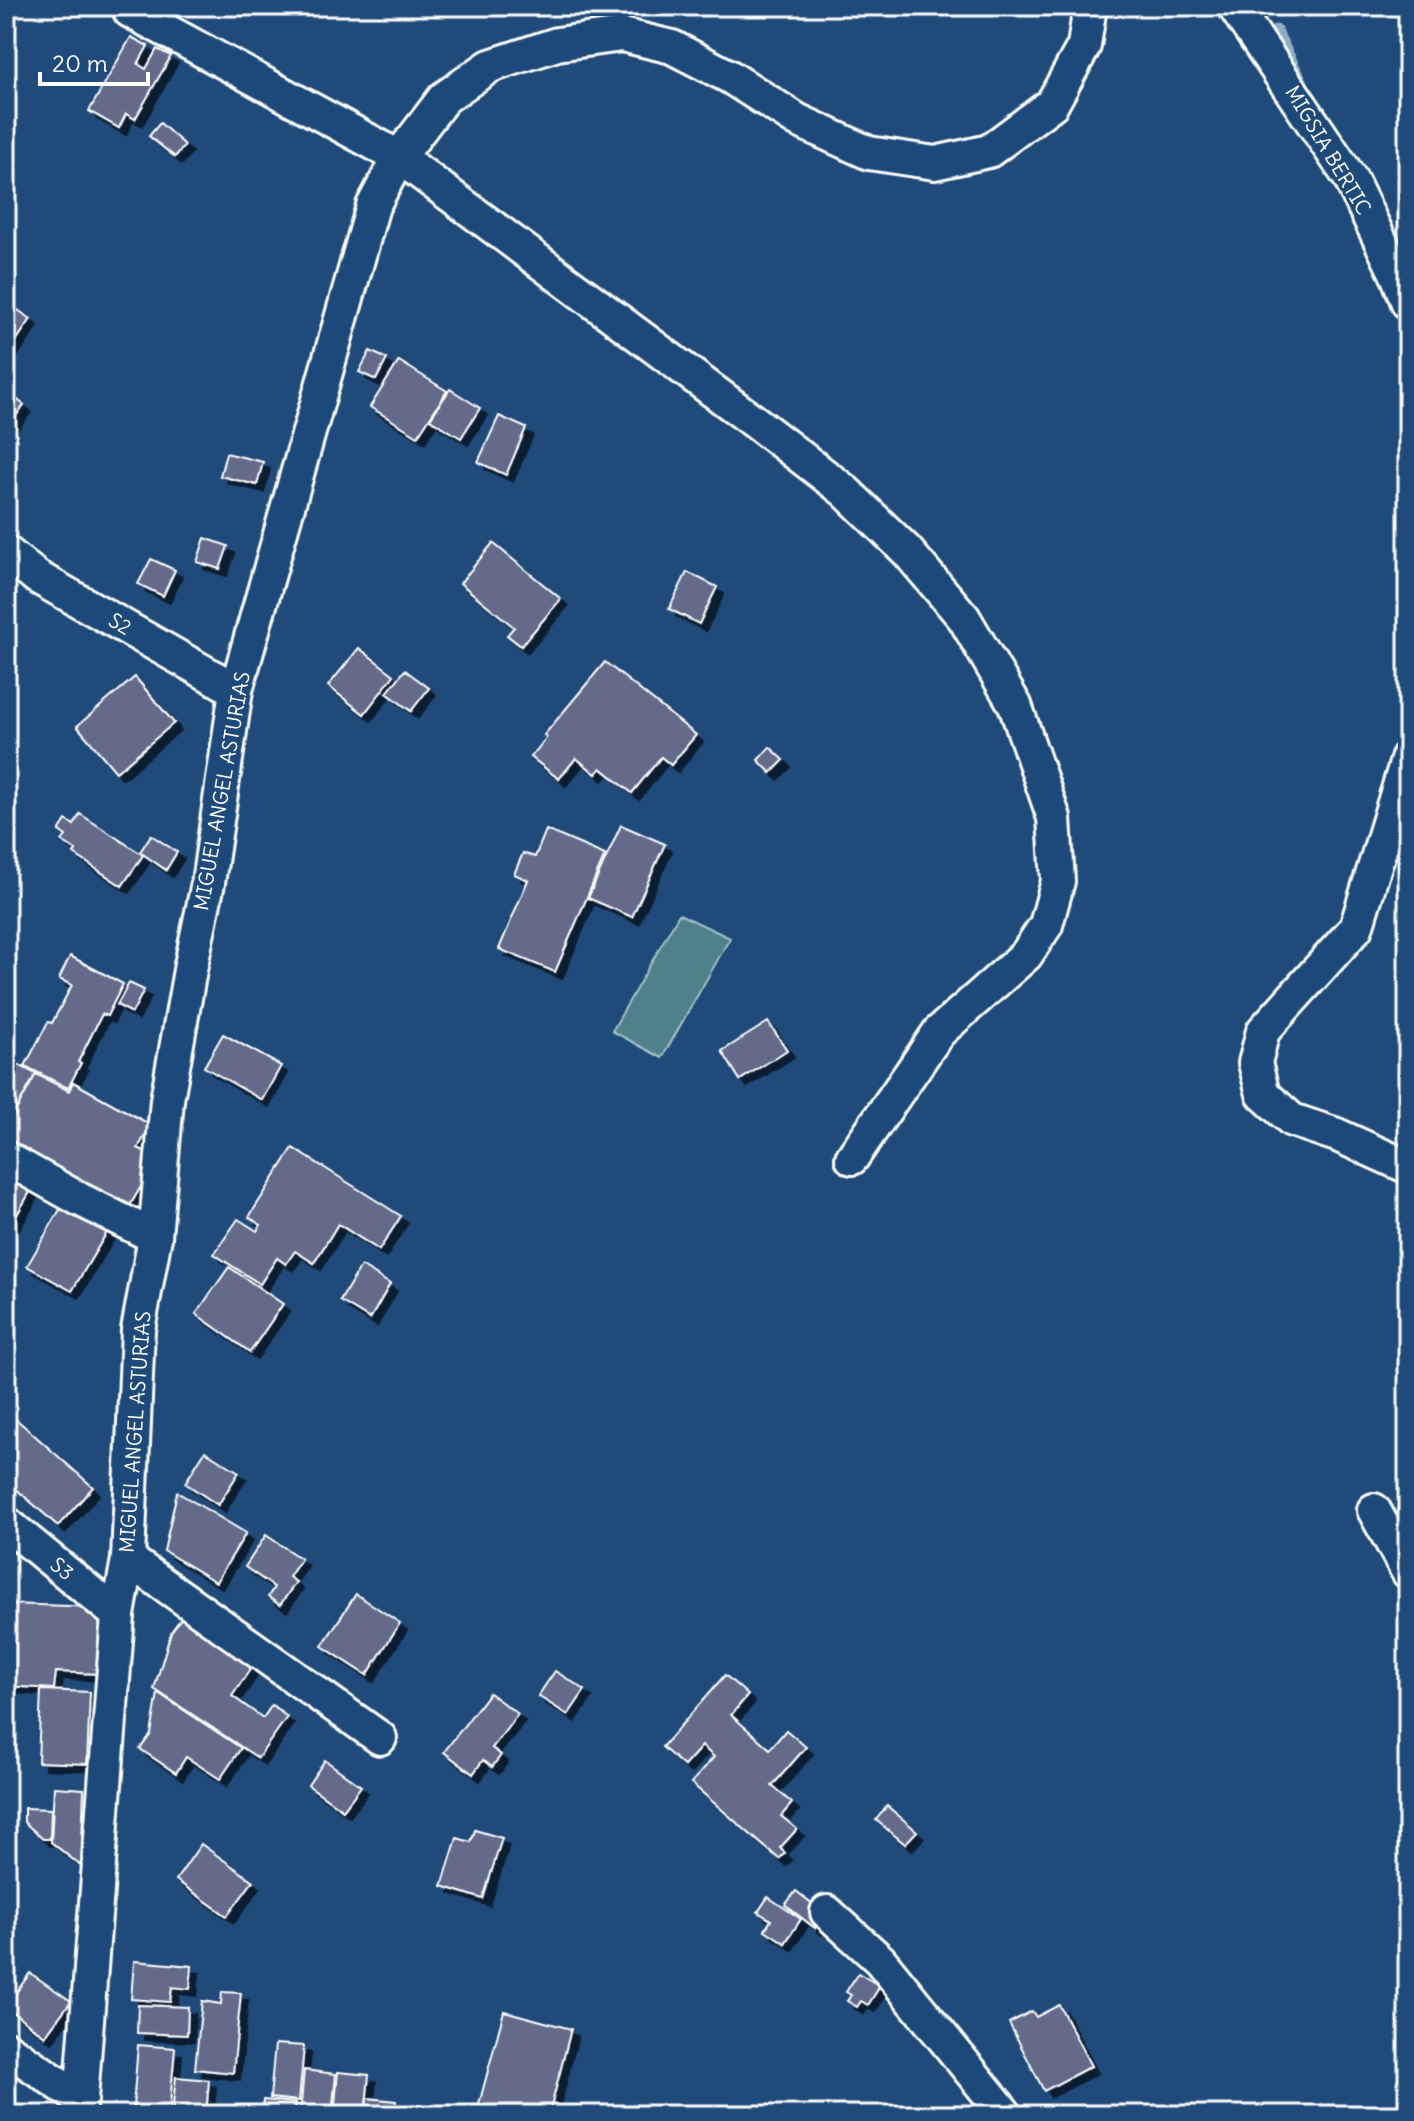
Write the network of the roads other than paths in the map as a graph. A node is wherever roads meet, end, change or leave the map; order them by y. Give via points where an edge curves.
1 (1090, 6) edge
2 (1234, 6) edge
3 (130, 11) dead end
4 (399, 157) junction
5 (1408, 303) edge
6 (6, 552) edge
7 (236, 690) junction
8 (1408, 757) edge
9 (6, 1158) edge
10 (852, 1158) dead end
11 (1408, 1167) edge
12 (155, 1237) junction
13 (1374, 1510) dead end
14 (6, 1523) edge
15 (128, 1559) junction
16 (1408, 1572) edge
17 (118, 1615) junction
18 (380, 1738) dead end
19 (827, 1912) dead end
20 (6, 2048) edge
21 (79, 2107) edge
22 (1006, 2115) edge

1 - 4 street, MIGUEL ANGEL ASTURIAS via 1084,46 1052,104 989,151 935,163 869,153 797,120 672,47 622,35 557,44 490,66 444,98
2 - 5 street, MIGSIA BERTIC via 1350,178
3 - 4 street
4 - 7 street, MIGUEL ANGEL ASTURIAS via 373,206
4 - 10 street via 845,491 907,551 964,618 1015,705 1054,818 1058,881 1046,925 1026,955 939,1032
6 - 7 street, S2 via 37,577
7 - 12 street, MIGUEL ANGEL ASTURIAS via 208,883 167,1100
8 - 11 street via 1356,928 1263,1031 1255,1063 1263,1094 1292,1120
9 - 12 street
12 - 15 street, MIGUEL ANGEL ASTURIAS via 138,1330
13 - 16 street
14 - 17 street, S3
15 - 17 street, MIGUEL ANGEL ASTURIAS
15 - 18 street
17 - 21 street, MIGUEL ANGEL ASTURIAS
19 - 22 street via 880,1960
20 - 21 street

